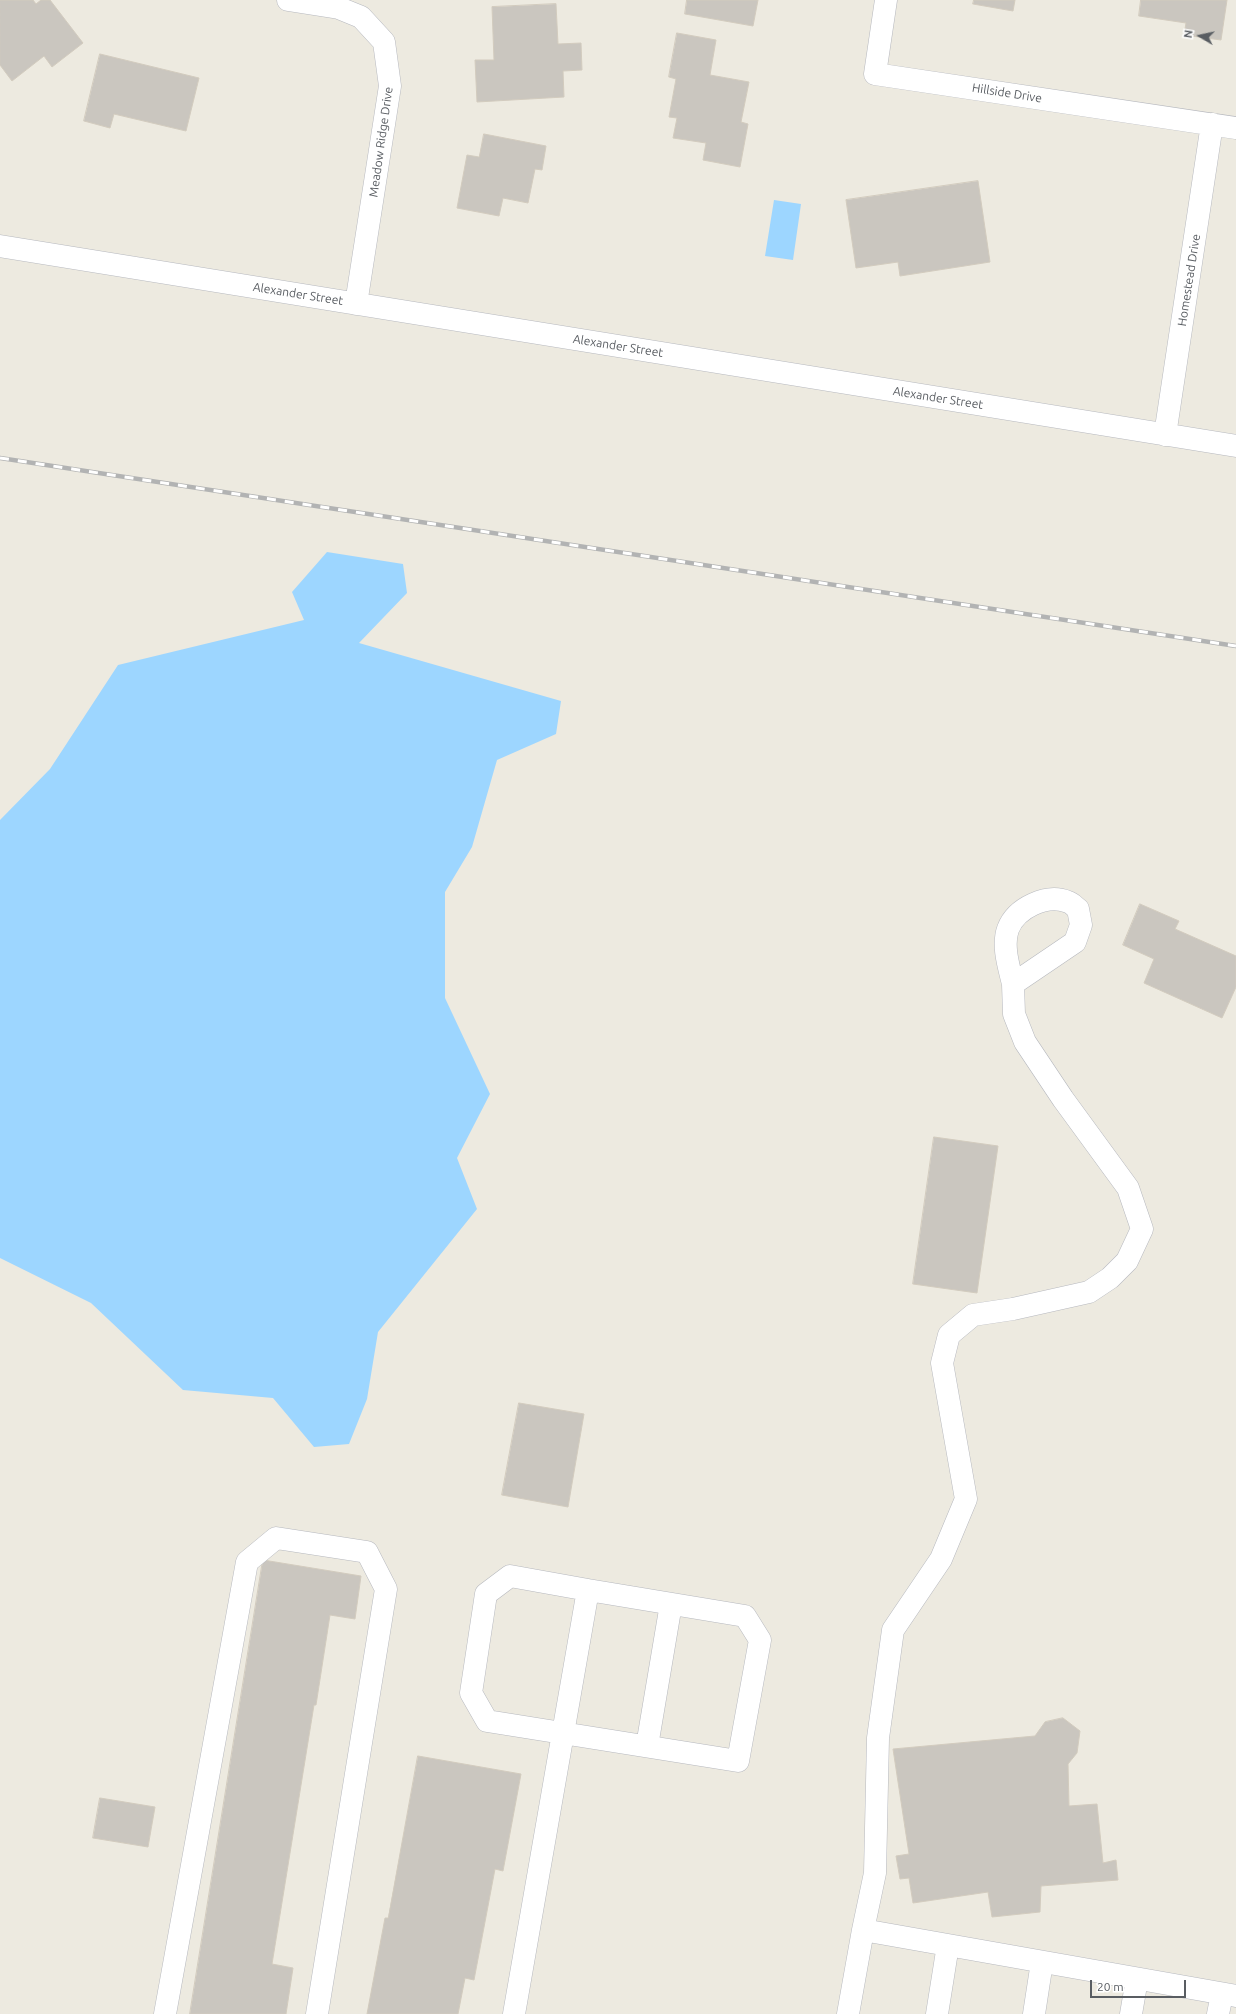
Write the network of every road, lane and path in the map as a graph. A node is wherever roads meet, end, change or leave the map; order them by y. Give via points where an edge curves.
1 (288, 0) edge
2 (886, 0) edge
3 (340, 4) edge
4 (1212, 124) junction
5 (1236, 128) edge
6 (0, 246) edge
7 (356, 304) junction
8 (1165, 435) junction
9 (1236, 446) edge
10 (1013, 984) dead end
11 (588, 1590) junction
12 (671, 1604) junction
13 (563, 1733) junction
14 (647, 1746) junction
15 (863, 1930) junction
16 (948, 1945) junction
17 (1042, 1962) junction
18 (1137, 1979) junction
19 (1225, 2001) edge
20 (165, 2014) edge
21 (317, 2014) edge
22 (514, 2014) edge
23 (848, 2014) edge
24 (937, 2014) edge
25 (1034, 2014) edge
26 (1131, 2014) edge

1 - 3 street, Meadow Ridge Drive
2 - 4 street, Hillside Drive via 875,74
3 - 7 street, Meadow Ridge Drive via 361,17 384,42 390,86
4 - 5 street
4 - 8 street, Homestead Drive
6 - 7 street, Alexander Street
7 - 8 street, Alexander Street
8 - 9 street, Alexander Street
10 - 15 street via 1014,1014 1025,1042 1128,1188 1142,1229 1127,1261 1110,1278 1089,1292 1013,1309 973,1314 948,1335 942,1363 966,1499 941,1559 893,1630 878,1738 875,1873
11 - 12 street
11 - 13 street
11 - 13 street via 510,1576 486,1594 471,1693 487,1721
12 - 14 street
12 - 14 street via 745,1616 760,1640 738,1761
13 - 14 street
13 - 22 street
15 - 16 street
15 - 23 street
16 - 17 street
16 - 24 street
17 - 18 street
17 - 25 street
18 - 19 street
18 - 26 street
20 - 21 street via 247,1562 276,1538 367,1552 386,1588

